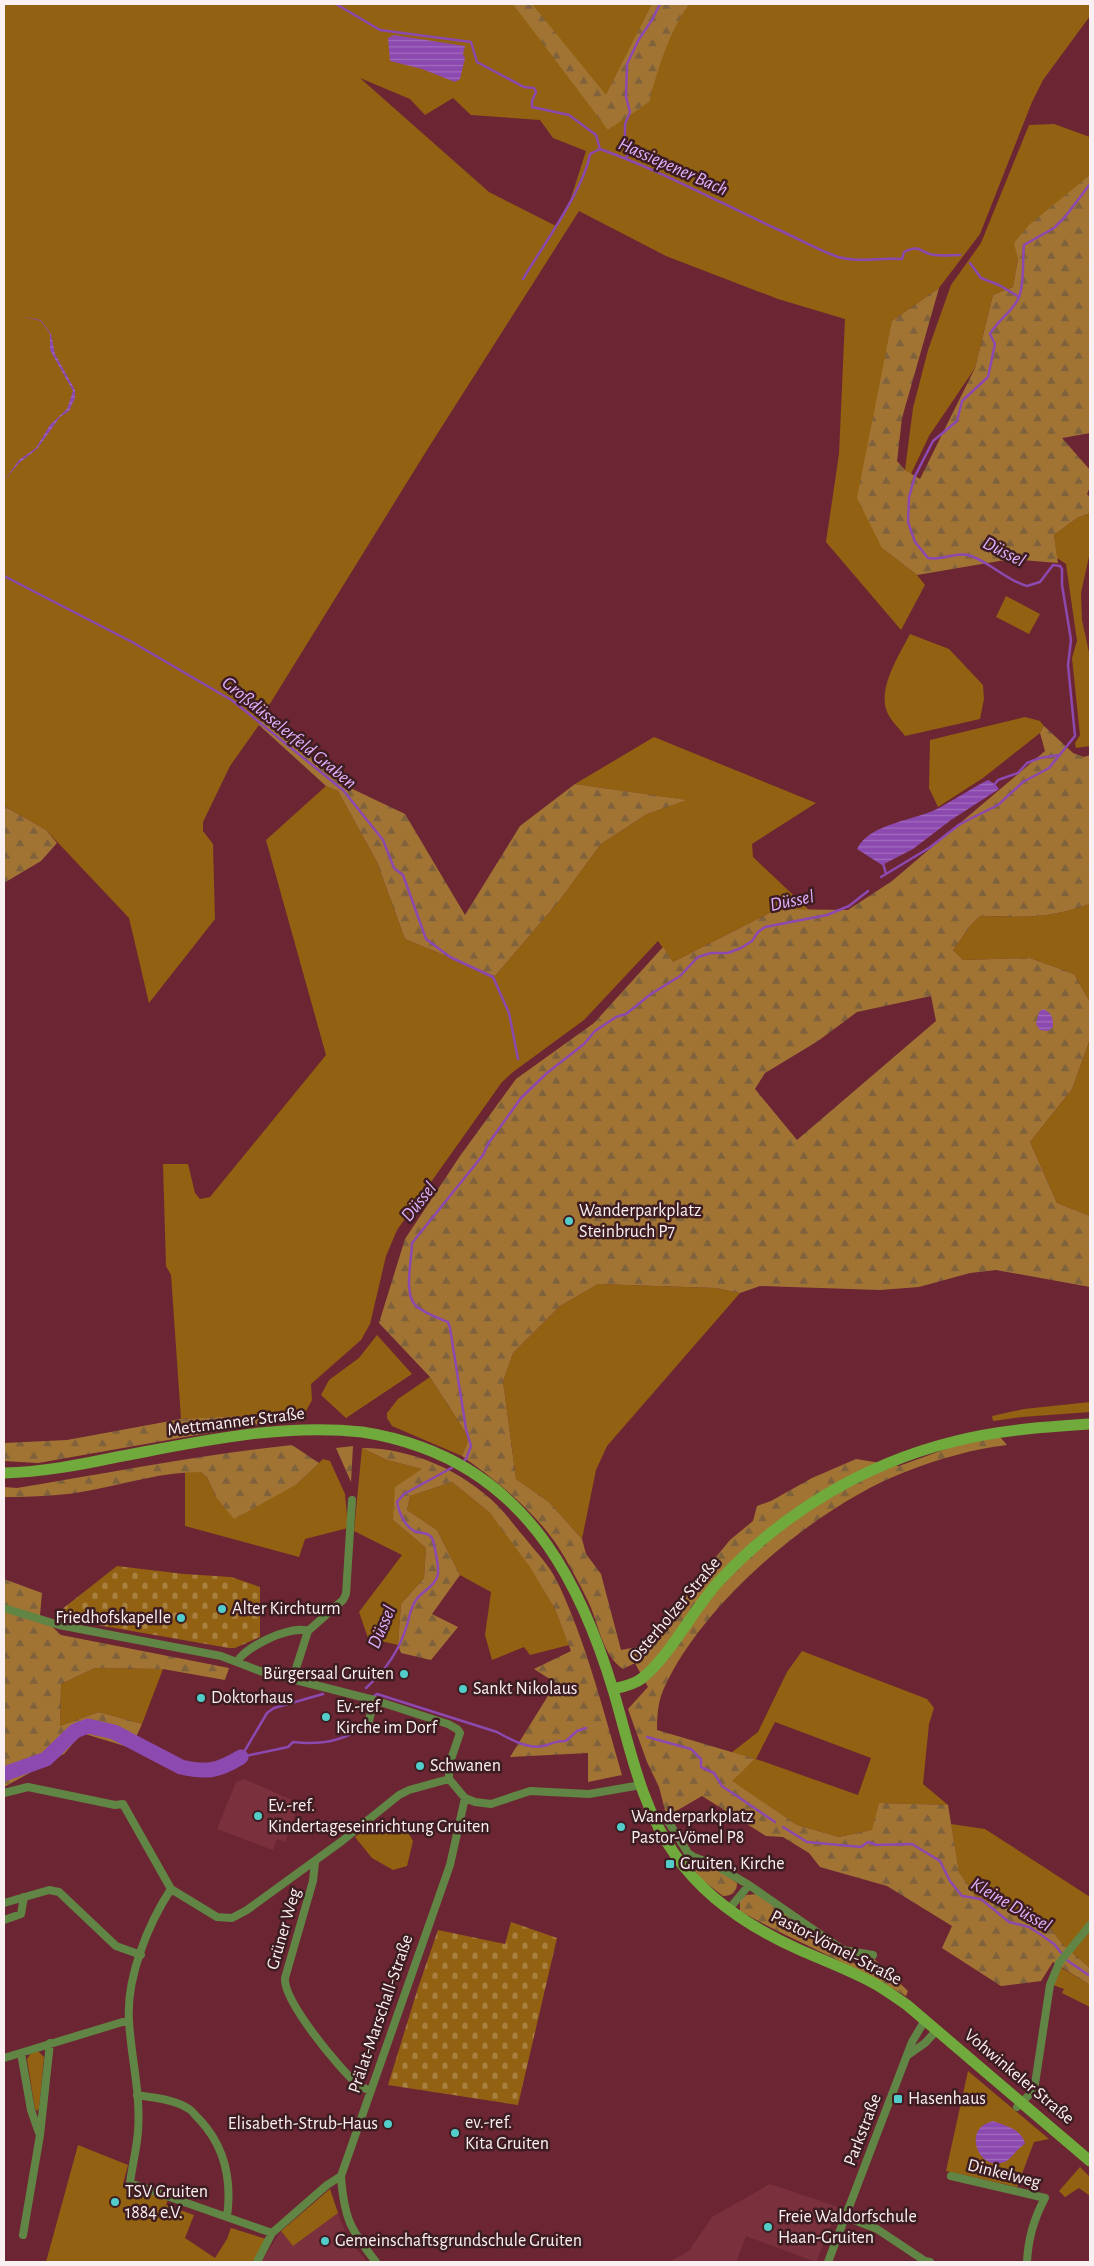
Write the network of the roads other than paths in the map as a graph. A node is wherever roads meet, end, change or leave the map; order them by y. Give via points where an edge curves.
1 (1090, 1424) edge
2 (4, 1473) edge
3 (352, 1500) dead end
4 (4, 1608) edge
5 (308, 1631) junction
6 (237, 1662) junction
7 (292, 1680) junction
8 (613, 1689) junction
9 (374, 1700) junction
10 (367, 1729) dead end
11 (449, 1779) junction
12 (641, 1785) junction
13 (4, 1793) edge
14 (465, 1798) junction
15 (666, 1818) dead end
16 (315, 1862) junction
17 (749, 1885) junction
18 (171, 1889) junction
19 (24, 1897) junction
20 (4, 1903) edge
21 (729, 1909) junction
22 (4, 1920) edge
23 (1090, 1926) edge
24 (141, 1955) junction
25 (873, 1956) dead end
26 (129, 2020) junction
27 (925, 2020) junction
28 (937, 2030) junction
29 (50, 2043) junction
30 (21, 2053) junction
31 (908, 2055) junction
32 (4, 2058) edge
33 (371, 2090) junction
34 (137, 2095) junction
35 (1019, 2104) junction
36 (40, 2135) junction
37 (1090, 2161) edge
38 (341, 2176) junction
39 (951, 2176) dead end
40 (846, 2216) junction
41 (226, 2217) junction
42 (272, 2233) junction
43 (23, 2235) dead end
44 (257, 2262) edge
45 (376, 2262) edge
46 (828, 2262) edge
47 (927, 2262) edge
48 (1027, 2262) edge

1 - 8 main road, Osterholzer Straße via 986,1434 952,1442 883,1465 847,1482 784,1522 741,1558 697,1607 649,1671 630,1684
2 - 8 main road, Mettmanner Straße via 67,1467 204,1441 289,1430 376,1434 435,1452 465,1467 505,1496 551,1549 580,1602
3 - 5 street via 346,1594
4 - 6 street via 59,1625
5 - 6 street via 293,1630 273,1637 245,1652
5 - 7 street
6 - 7 street
7 - 9 street
8 - 12 main road, Mettmanner Straße
9 - 10 street
9 - 11 street via 457,1729 459,1738 449,1765
11 - 14 street
11 - 16 street via 399,1795
12 - 14 street via 589,1794 530,1791 490,1804
12 - 21 main road, Pastor-Vömel-Straße via 657,1824 676,1856 702,1886
13 - 18 street via 28,1787 123,1804
14 - 33 street, Prälat-Marschall-Straße via 450,1865
15 - 17 street, Pastor-Vömel-Straße via 688,1853
16 - 18 street via 232,1918 216,1918
16 - 33 street, Grüner Weg via 285,1987 296,2010 339,2064 356,2083
17 - 21 street
17 - 25 street, Pastor-Vömel-Straße via 843,1950
18 - 24 street via 154,1916
19 - 20 street
19 - 22 street via 21,1914
19 - 24 street via 49,1890 59,1892 116,1946
21 - 27 main road, Pastor-Vömel-Straße via 770,1936 876,1985
23 - 35 street via 1066,1952 1050,1985 1035,2084
24 - 26 street via 130,1997
26 - 29 street
26 - 34 street
27 - 28 main road, Vohwinkeler Straße
27 - 31 street, Parkstraße
28 - 31 street
28 - 35 main road, Vohwinkeler Straße
29 - 30 street
29 - 36 street
30 - 32 street
30 - 36 street via 31,2110
31 - 40 street, Parkstraße
33 - 38 street, Prälat-Marschall-Straße
34 - 41 street via 189,2108 210,2131 228,2178 230,2198
34 - 41 street via 138,2130 130,2183
35 - 37 main road, Vohwinkeler Straße
36 - 43 street
38 - 42 street
38 - 45 street, Prälat-Marschall-Straße via 343,2206 354,2234
39 - 48 street, Dinkelweg via 1045,2198 1035,2219
40 - 46 street, Parkstraße
40 - 47 street via 877,2229
41 - 42 street
42 - 44 street

